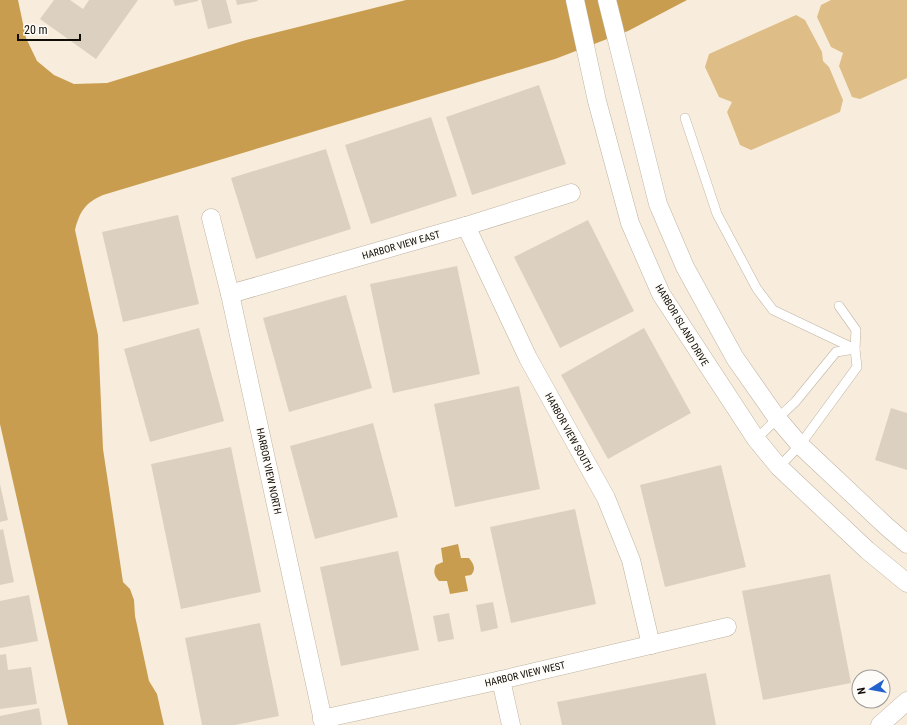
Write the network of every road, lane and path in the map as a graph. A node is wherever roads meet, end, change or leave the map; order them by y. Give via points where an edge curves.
1 (574, 0) edge
2 (607, 0) edge
3 (685, 118) dead end
4 (571, 193) dead end
5 (211, 218) dead end
6 (466, 226) junction
7 (230, 294) junction
8 (839, 306) dead end
9 (855, 349) junction
10 (777, 418) junction
11 (756, 439) junction
12 (800, 444) junction
13 (779, 468) junction
14 (907, 544) edge
15 (907, 583) edge
16 (727, 627) dead end
17 (651, 645) junction
18 (501, 680) junction
19 (907, 701) edge
20 (323, 722) edge
21 (511, 725) edge
22 (880, 725) edge

1 - 11 street, HARBOR ISLAND DRIVE via 597,101 630,223 661,294
2 - 10 street via 658,204 685,267 734,358
3 - 9 lane via 717,214 757,289 773,310
4 - 6 street, HARBOR VIEW EAST
5 - 7 street, HARBOR VIEW NORTH
6 - 7 street, HARBOR VIEW EAST
6 - 17 street, HARBOR VIEW SOUTH via 528,358 606,498 631,560
7 - 20 street, HARBOR VIEW NORTH
8 - 9 lane via 856,330
9 - 10 lane via 836,352 796,400
9 - 12 lane via 857,367
10 - 11 lane
10 - 12 street
11 - 13 street, HARBOR ISLAND DRIVE
12 - 13 lane
12 - 14 street
13 - 15 street, HARBOR ISLAND DRIVE via 867,550
16 - 17 street, HARBOR VIEW WEST
17 - 18 street, HARBOR VIEW WEST
18 - 20 street, HARBOR VIEW WEST
18 - 21 street
19 - 22 street

